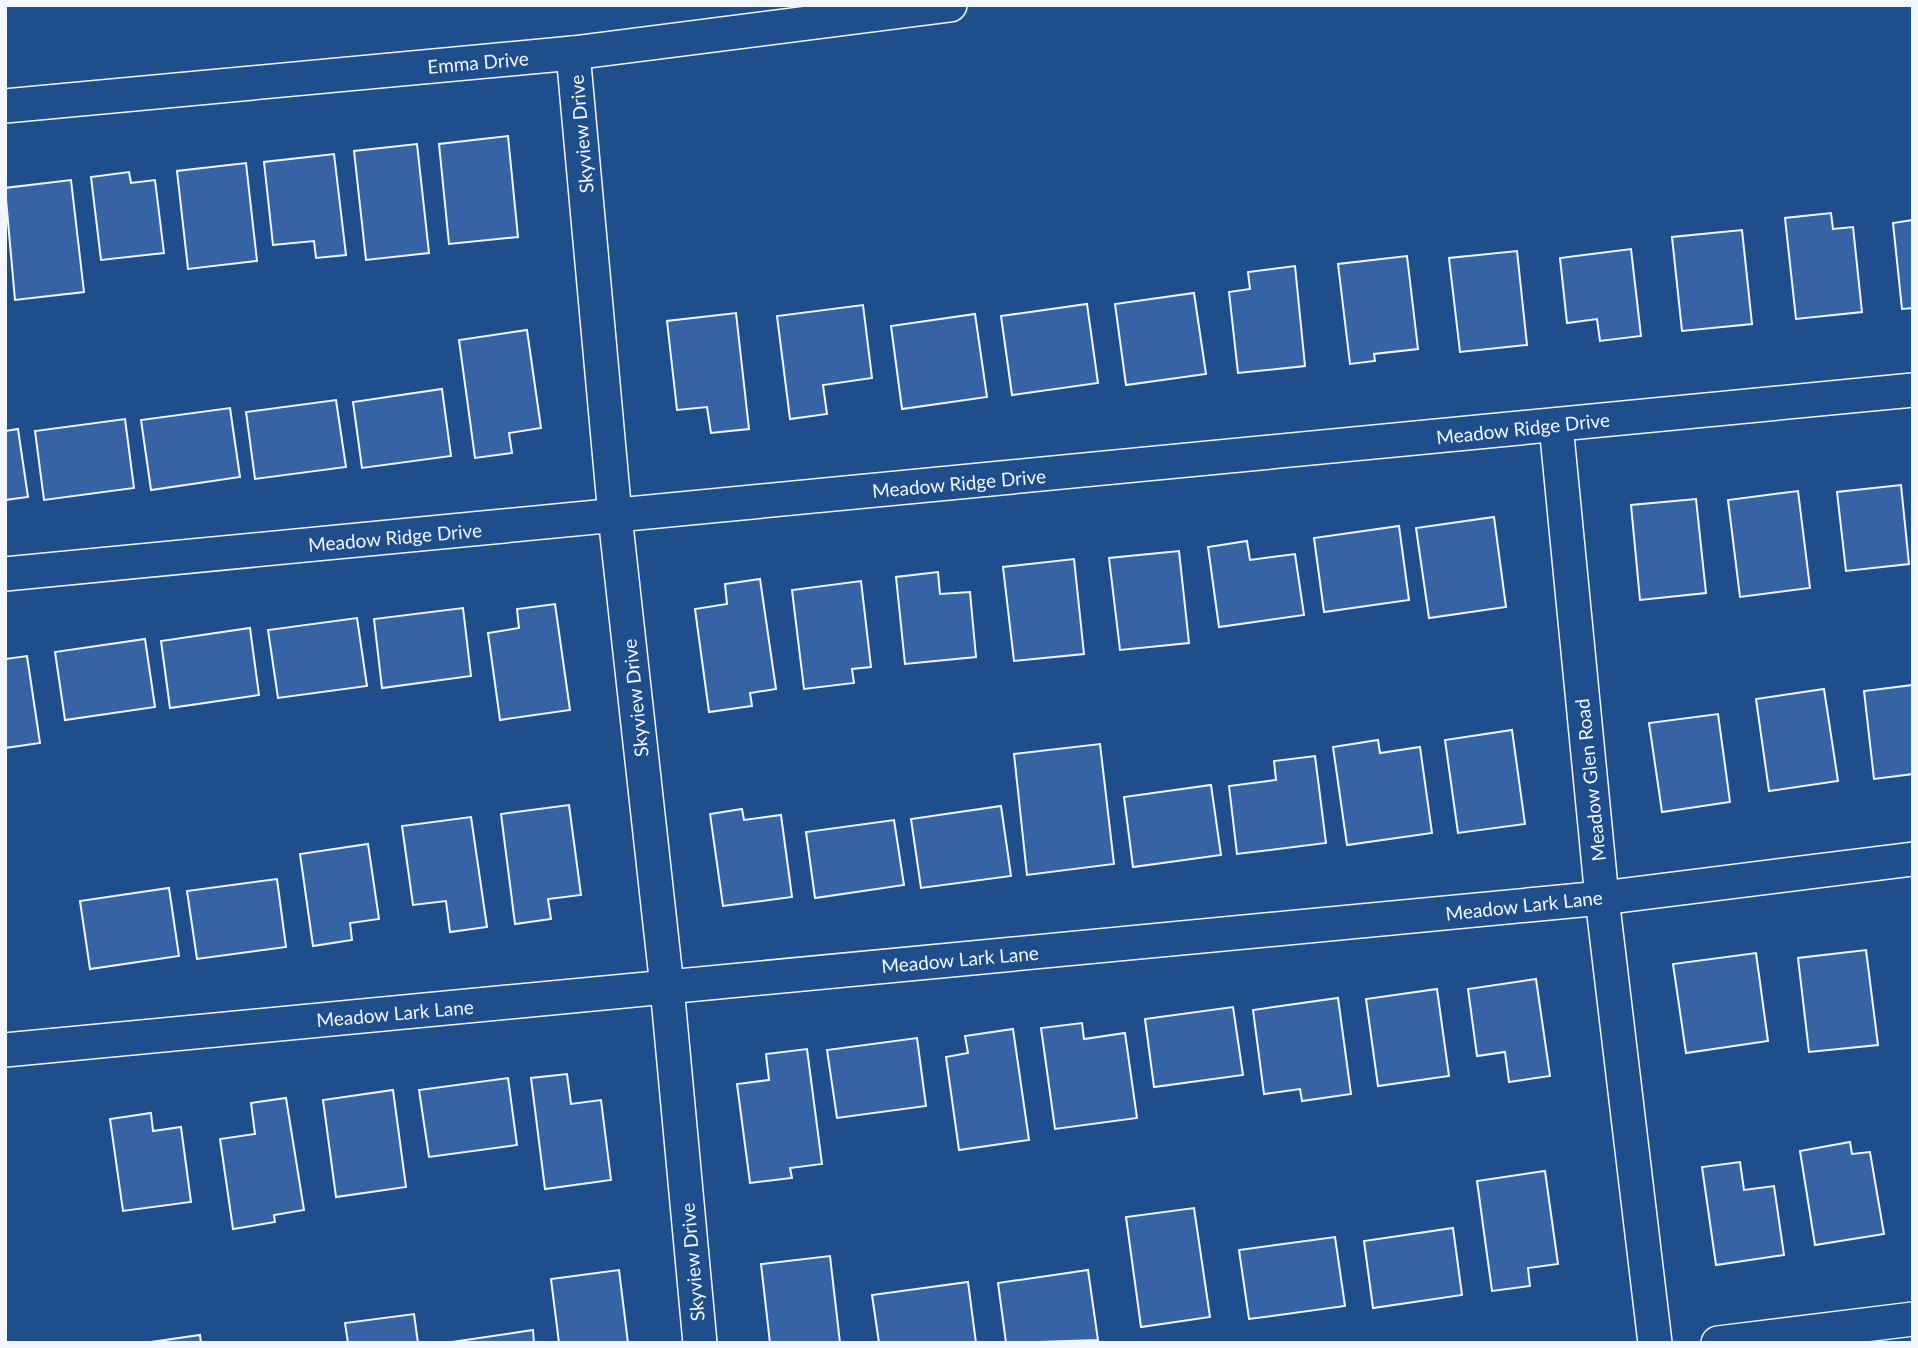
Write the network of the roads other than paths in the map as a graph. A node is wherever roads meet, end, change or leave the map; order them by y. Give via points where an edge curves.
1 (950, 5) edge
2 (573, 53) junction
3 (6, 99) edge
4 (1913, 390) edge
5 (1556, 425) junction
6 (615, 516) junction
7 (5, 574) edge
8 (1913, 859) edge
9 (1602, 898) junction
10 (667, 987) junction
11 (5, 1050) edge
12 (1913, 1319) edge
13 (700, 1343) edge
14 (1654, 1343) edge
15 (1718, 1343) edge

1 - 2 street, Emma Drive
2 - 3 street, Emma Drive
2 - 6 street, Skyview Drive
4 - 5 street, Meadow Ridge Drive
5 - 6 street, Meadow Ridge Drive
5 - 9 street, Meadow Glen Road
6 - 7 street, Meadow Ridge Drive
6 - 10 street, Skyview Drive
8 - 9 street, Meadow Lark Lane
9 - 10 street, Meadow Lark Lane
9 - 14 street, Meadow Glen Road
10 - 11 street, Meadow Lark Lane
10 - 13 street, Skyview Drive
12 - 15 street

